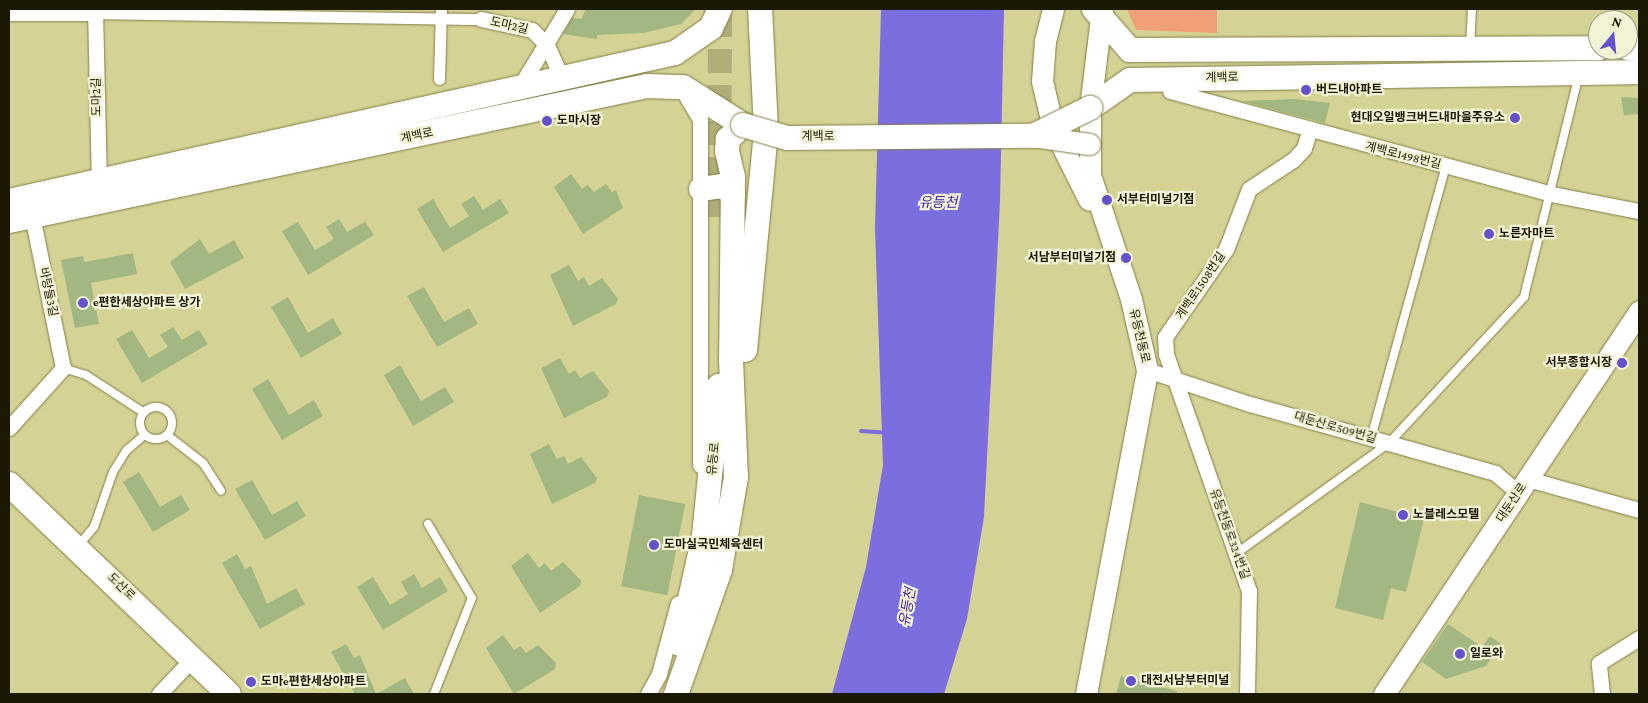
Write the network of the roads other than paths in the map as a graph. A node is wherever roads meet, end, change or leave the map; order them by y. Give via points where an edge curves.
1 (567, 9) edge
2 (760, 9) edge
3 (1053, 9) edge
4 (1472, 9) edge
5 (95, 11) edge
6 (1099, 12) edge
7 (9, 13) edge
8 (441, 13) edge
9 (714, 15) edge
10 (481, 19) joint
11 (547, 45) junction
12 (1588, 48) edge
13 (1470, 49) junction
14 (1639, 72) edge
15 (1579, 73) junction
16 (439, 79) dead end
17 (562, 79) junction
18 (667, 84) junction
19 (519, 88) junction
20 (1170, 91) dead end
21 (1090, 108) junction
22 (743, 125) junction
23 (1309, 132) junction
24 (1033, 136) junction
25 (1089, 144) junction
26 (1446, 166) junction
27 (99, 180) junction
28 (701, 189) junction
29 (733, 194) junction
30 (1552, 194) junction
31 (9, 200) edge
32 (1639, 211) edge
33 (32, 216) junction
34 (719, 217) tunnel mouth
35 (9, 221) edge
36 (1104, 227) junction
37 (1639, 311) edge
38 (63, 368) junction
39 (1147, 370) junction
40 (1175, 379) junction
41 (143, 412) junction
42 (735, 426) junction
43 (9, 428) edge
44 (144, 435) junction
45 (167, 435) junction
46 (1371, 438) junction
47 (1389, 443) junction
48 (9, 484) edge
49 (1524, 486) junction
50 (221, 491) dead end
51 (1639, 510) edge
52 (428, 524) dead end
53 (78, 546) junction
54 (1237, 553) junction
55 (1639, 638) edge
56 (193, 658) junction
57 (160, 694) edge
58 (230, 694) edge
59 (434, 694) edge
60 (648, 694) edge
61 (662, 694) edge
62 (676, 694) edge
63 (1086, 694) edge
64 (1247, 694) edge
65 (1384, 694) edge
66 (1602, 694) edge

1 - 11 street
2 - 42 main road via 766,98 762,187
3 - 36 main road via 1045,41 1042,81 1053,128
4 - 13 lane
5 - 7 street, 도마2길
5 - 8 street, 도마2길
5 - 27 street, 도마2길
6 - 13 main road via 1130,50
6 - 21 main road, 유등천동로
8 - 10 street, 도마2길
8 - 16 street
9 - 17 main road, 계백로 via 675,53
10 - 11 street, 도마2길 via 532,30
11 - 17 street
11 - 19 street
12 - 13 main road
14 - 15 main road, 계백로
15 - 21 main road, 계백로 via 1130,80
15 - 30 lane
17 - 19 main road, 계백로
18 - 22 main road, 계백로 via 696,93
18 - 28 street via 697,107
18 - 33 main road, 계백로
19 - 27 main road, 계백로
20 - 23 street, 계백로1498번길
21 - 24 main road, 계백로, bridge
21 - 25 main road, 유등천동로
22 - 24 main road, 계백로, bridge via 787,138
22 - 29 main road via 728,139
23 - 26 street, 계백로1498번길
23 - 40 street, 계백로1508번길 via 1304,148 1293,160 1249,189 1226,249 1165,337
24 - 25 main road, bridge
25 - 36 main road, 유등천동로 via 1090,175
26 - 30 street, 계백로1498번길
26 - 46 lane
27 - 31 main road, 계백로
28 - 29 main road via 723,186
28 - 60 street via 700,485 680,595 659,674
29 - 42 main road
30 - 32 street, 계백로1498번길
30 - 47 lane via 1524,297
33 - 35 main road, 계백로
33 - 38 street, 바탕들3길
34 - 61 main road, 유등로 via 719,403 711,486 687,616
36 - 39 main road, 유등천동로 via 1131,299
37 - 49 main road, 대둔산로
38 - 41 lane via 86,375
38 - 43 street
39 - 40 street, 대둔산로509번길
39 - 63 main road, 유등천동로
40 - 46 street, 대둔산로509번길
40 - 54 street, 유등천동로324번길
41 - 44 lane via 139,422
41 - 45 lane via 158,406 168,411 172,420
42 - 62 main road, 유등로 via 736,478 720,570
44 - 45 lane via 157,439
44 - 53 lane via 127,450 113,472 94,527
45 - 50 lane via 203,463
46 - 47 street, 대둔산로509번길
47 - 49 street, 대둔산로509번길 via 1495,473
47 - 54 lane
48 - 53 main road, 도산로
49 - 51 street
49 - 65 main road, 대둔산로
52 - 59 lane via 472,598
53 - 56 main road, 도산로
54 - 64 street, 유등천동로324번길 via 1250,591
55 - 66 street via 1599,663
56 - 57 street
56 - 58 main road, 도산로

